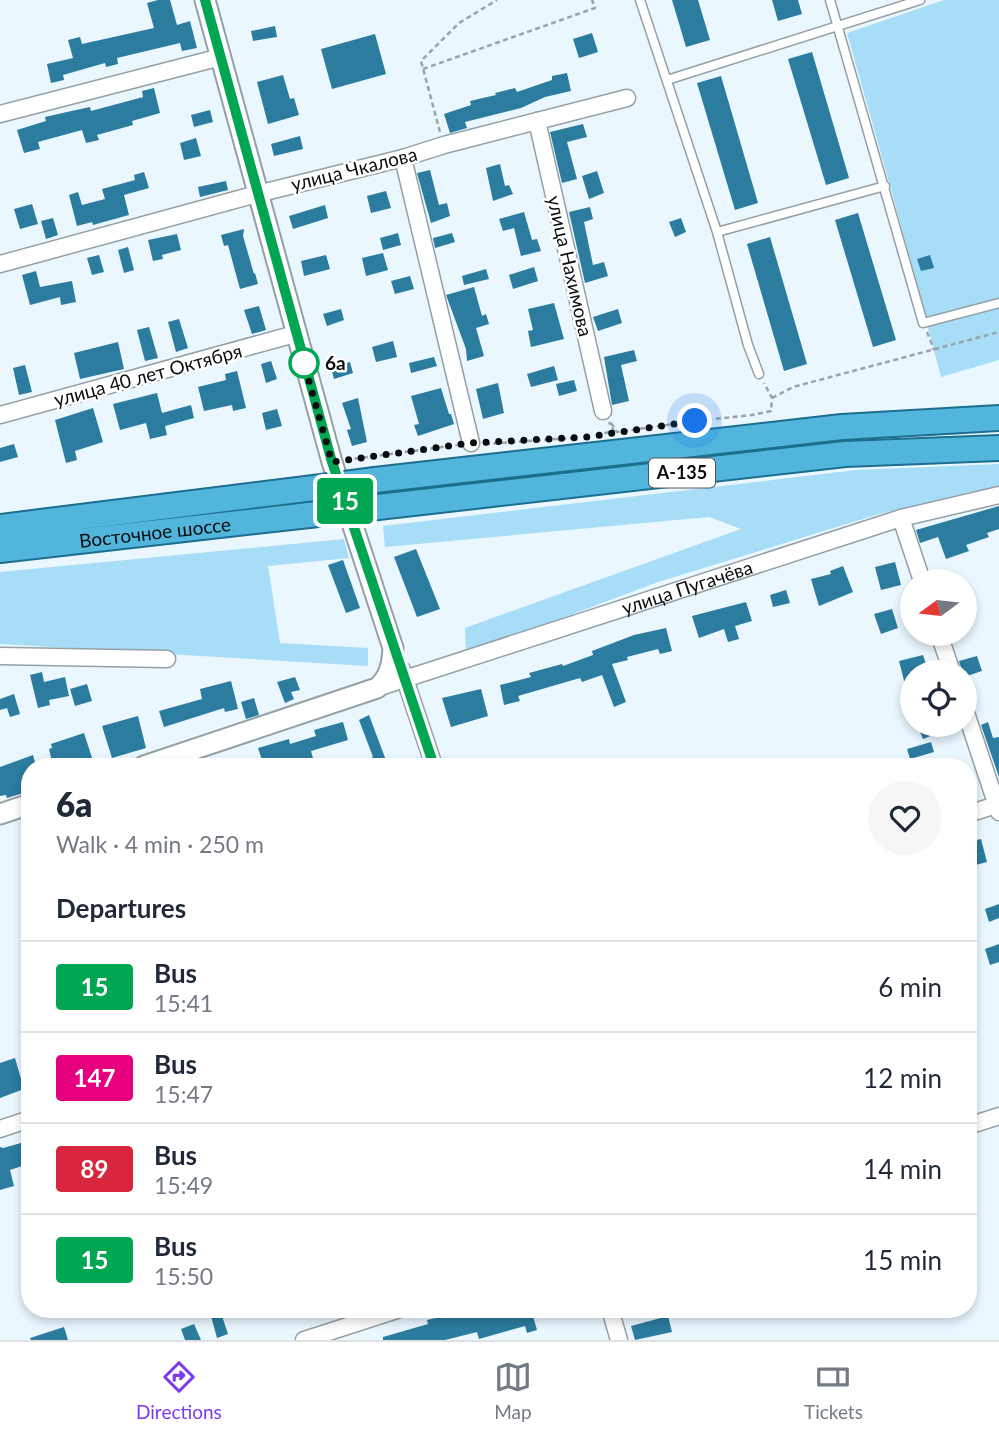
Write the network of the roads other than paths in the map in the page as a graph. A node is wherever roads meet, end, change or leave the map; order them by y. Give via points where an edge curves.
1 (205, 0) edge
2 (640, 0) edge
3 (831, 0) edge
4 (920, 0) edge
5 (838, 27) junction
6 (221, 57) junction
7 (667, 80) junction
8 (626, 99) dead end
9 (0, 114) edge
10 (537, 121) junction
11 (403, 158) junction
12 (885, 186) junction
13 (257, 194) junction
14 (717, 232) junction
15 (0, 264) edge
16 (999, 303) edge
17 (295, 334) junction
18 (759, 374) road end
19 (603, 411) road end
20 (0, 415) edge
21 (999, 418) edge
22 (842, 427) junction
23 (471, 443) road end
24 (999, 449) edge
25 (845, 454) junction
26 (999, 495) edge
27 (901, 518) junction
28 (0, 527) edge
29 (0, 550) edge
30 (918, 569) edge
31 (393, 648) junction
32 (0, 656) edge
33 (167, 659) dead end
34 (405, 677) junction
35 (377, 688) junction
36 (974, 737) edge
37 (168, 758) edge
38 (431, 758) edge
39 (21, 807) edge
40 (998, 807) edge
41 (977, 812) edge
42 (0, 814) edge
43 (999, 1116) edge
44 (21, 1122) edge
45 (977, 1123) edge
46 (0, 1129) edge
47 (372, 1318) edge
48 (613, 1318) edge
49 (304, 1340) edge
50 (619, 1340) edge

1 - 6 street
2 - 7 lane
3 - 5 lane
4 - 5 lane
5 - 7 lane
5 - 12 lane
6 - 9 street
6 - 13 street
7 - 14 lane
8 - 10 street, улица Чкалова
10 - 11 street, улица Чкалова
10 - 19 street, улица Нахимова
11 - 13 street, улица Чкалова
11 - 23 street
12 - 14 lane
12 - 16 lane via 922,323
13 - 15 street, улица Чкалова
13 - 17 street
14 - 18 lane
17 - 20 street, улица 40 лет Октября
17 - 31 street
21 - 22 highway, А-135
22 - 25 highway via 816,439 821,452
22 - 28 highway, Восточное шоссе / А-135, bridge
24 - 25 highway, А-135
25 - 29 highway, Восточное шоссе / А-135, bridge
26 - 27 street, улица Пугачёва
27 - 30 street
27 - 34 street, улица Пугачёва
31 - 34 street
31 - 35 street via 391,666
32 - 33 street
34 - 35 street, улица Пугачёва
34 - 38 street
35 - 37 street, улица Пугачёва
36 - 40 street
39 - 42 street
40 - 41 street
43 - 45 street
44 - 46 street
47 - 49 street
48 - 50 street

